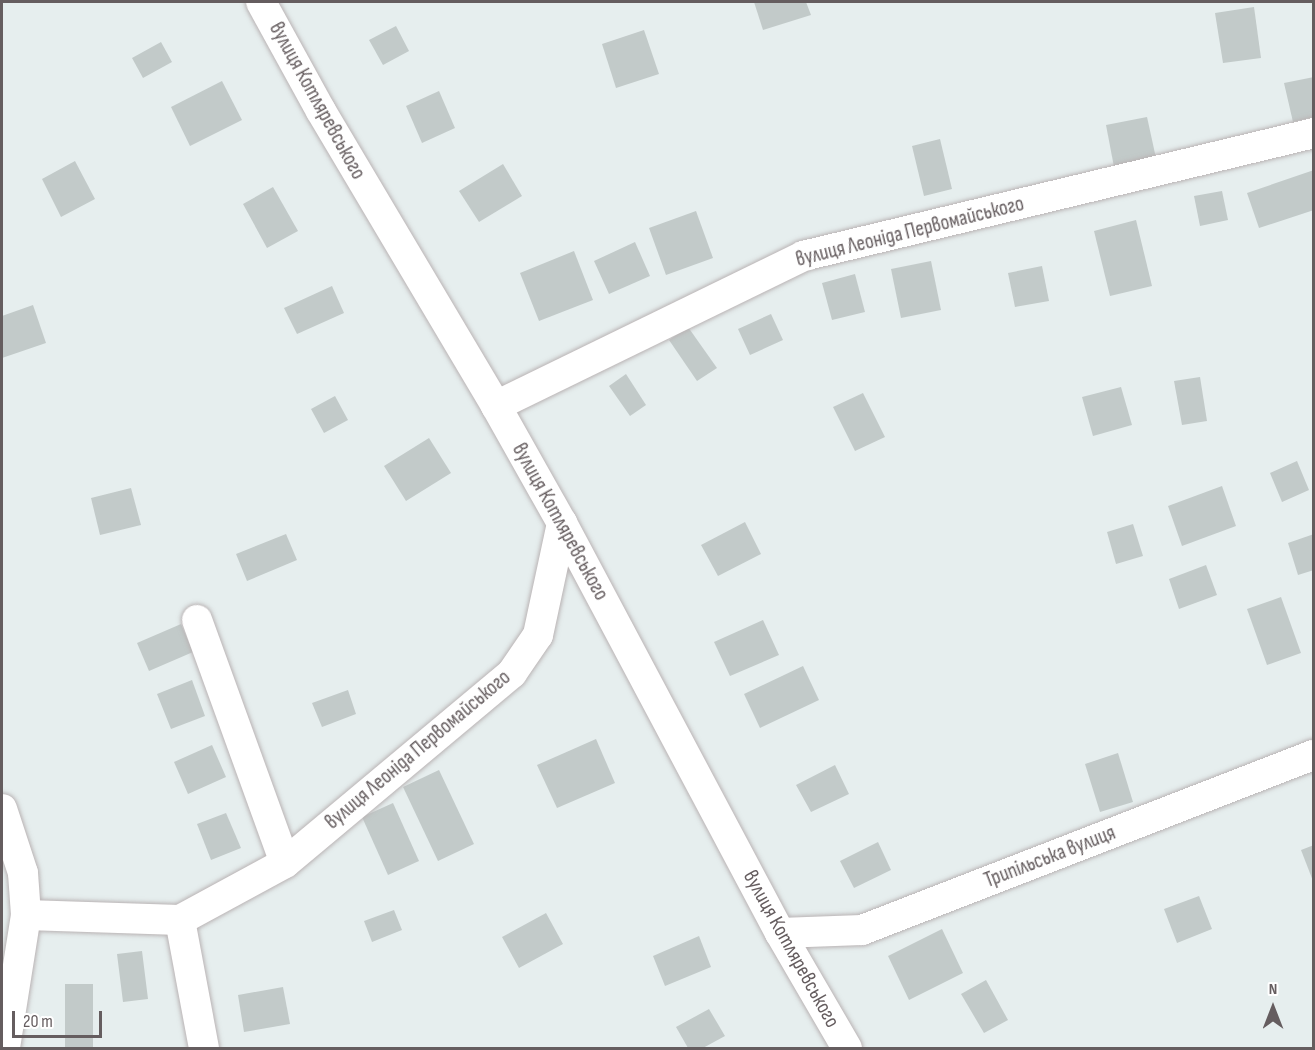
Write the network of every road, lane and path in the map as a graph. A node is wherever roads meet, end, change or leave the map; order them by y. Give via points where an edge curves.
1 (261, 2) edge
2 (1314, 133) edge
3 (496, 406) junction
4 (562, 523) junction
5 (197, 620) dead end
6 (1314, 754) edge
7 (2, 809) edge
8 (285, 863) junction
9 (26, 915) junction
10 (180, 921) junction
11 (780, 933) junction
12 (5, 1048) edge
13 (204, 1048) edge
14 (847, 1048) edge

1 - 3 street, вулиця Котляревського
2 - 3 street, вулиця Леоніда Первомайського via 803,256
3 - 4 street, вулиця Котляревського
4 - 8 street, вулиця Леоніда Первомайського via 538,635 512,672
4 - 11 street, вулиця Котляревського
5 - 8 street
6 - 11 street, Трипільська вулиця via 862,930
7 - 9 street via 23,873
8 - 10 street, вулиця Леоніда Первомайського
9 - 10 street
9 - 12 street
10 - 13 street
11 - 14 street, вулиця Котляревського

